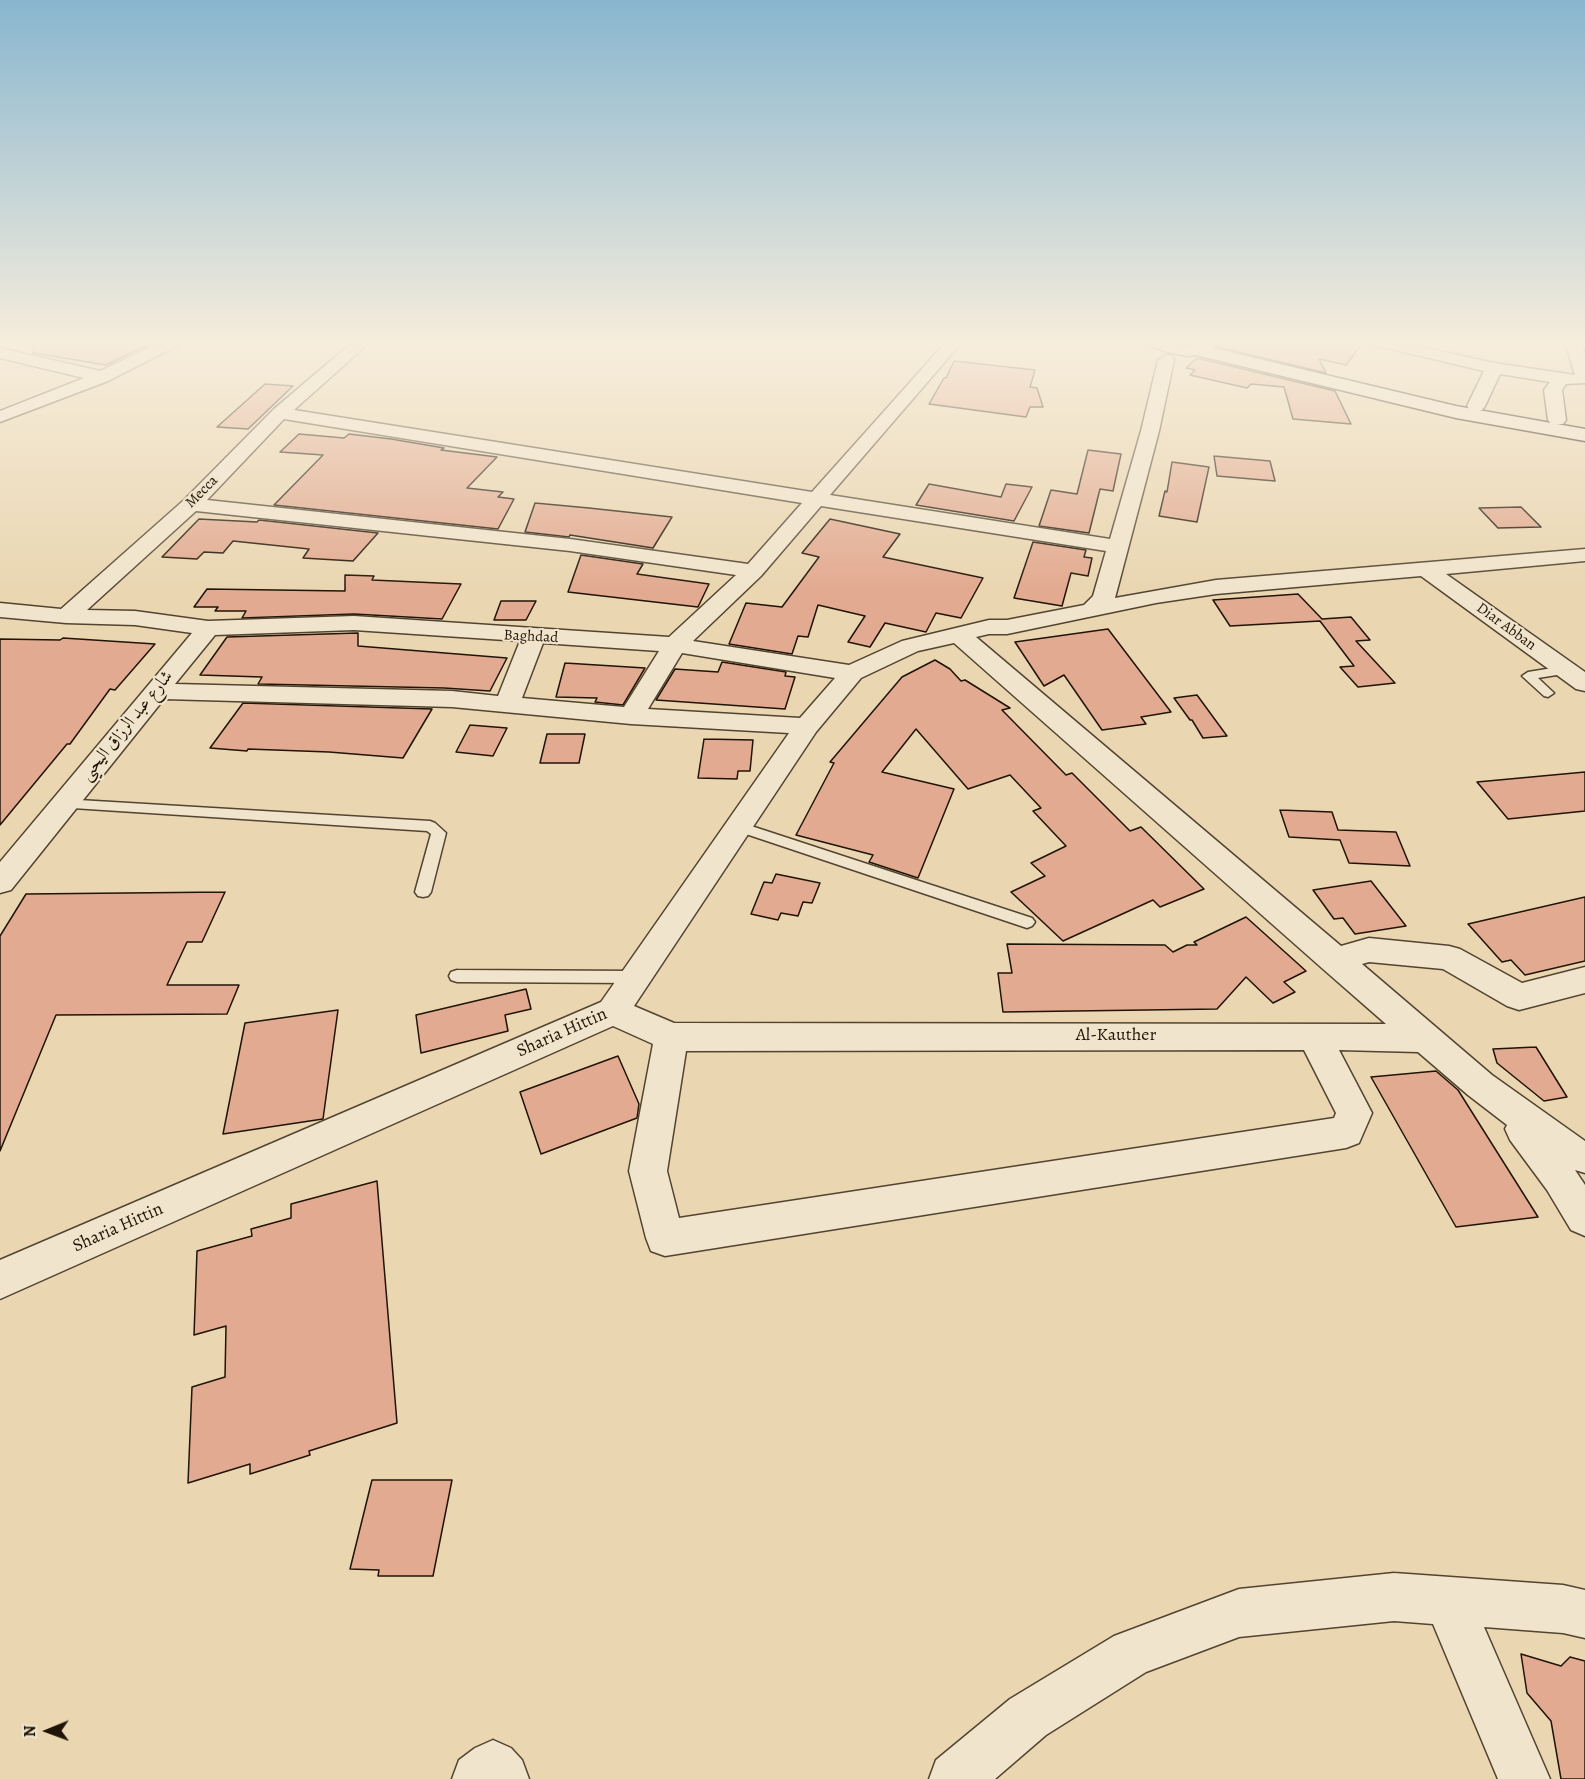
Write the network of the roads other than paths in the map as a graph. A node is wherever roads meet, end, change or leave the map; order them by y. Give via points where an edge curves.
1 (268, 425) edge
2 (355, 425) edge
3 (882, 425) edge
4 (1151, 425) edge
5 (1529, 425) edge
6 (1585, 435) edge
7 (817, 499) junction
8 (191, 504) junction
9 (1118, 547) junction
10 (1585, 555) edge
11 (1427, 570) junction
12 (753, 571) junction
13 (1110, 575) junction
14 (0, 596) edge
15 (1156, 596) junction
16 (1097, 601) junction
17 (75, 609) junction
18 (0, 610) edge
19 (208, 628) junction
20 (974, 631) junction
21 (534, 637) junction
22 (675, 645) junction
23 (1565, 670) junction
24 (852, 673) junction
25 (1585, 684) edge
26 (154, 691) junction
27 (1548, 693) dead end
28 (507, 704) junction
29 (631, 716) junction
30 (807, 726) junction
31 (63, 804) junction
32 (739, 827) junction
33 (0, 882) edge
34 (423, 892) dead end
35 (1027, 922) dead end
36 (1334, 960) junction
37 (458, 976) dead end
38 (636, 977) junction
39 (1585, 980) edge
40 (613, 1011) junction
41 (1314, 1035) junction
42 (671, 1037) junction
43 (1425, 1038) junction
44 (1496, 1096) junction
45 (1585, 1159) edge
46 (1585, 1218) edge
47 (0, 1280) edge
48 (1448, 1601) junction
49 (1585, 1614) edge
50 (478, 1779) edge
51 (503, 1779) edge
52 (955, 1779) edge
53 (1524, 1779) edge

1 - 8 street, Mecca
2 - 7 street
3 - 7 street
4 - 9 street
5 - 6 main road
7 - 9 street
7 - 12 street
8 - 12 street via 570,545
8 - 17 street, Mecca
9 - 13 street
10 - 11 street
11 - 15 street via 1275,581
11 - 23 street, Diar Abban
12 - 22 street
13 - 15 street via 1133,593
13 - 16 street
14 - 17 street
15 - 16 street via 1128,603
16 - 20 street, Sharia Hittin via 1007,627
17 - 18 street
17 - 19 street
19 - 21 street, Baghdad via 354,623
19 - 26 street, شارع عبد الرزاق اليحيى
20 - 24 street, Sharia Hittin via 910,646
20 - 36 street
21 - 22 street, Baghdad
21 - 28 street
22 - 24 street, Baghdad
22 - 29 street
23 - 25 street, Diar Abban
23 - 27 lane via 1528,676
24 - 30 street, Sharia Hittin
26 - 28 street
26 - 31 street, شارع عبد الرزاق اليحيى
28 - 29 street
29 - 30 street
30 - 32 street, Sharia Hittin
31 - 33 street, شارع عبد الرزاق اليحيى
31 - 34 lane via 430,826 438,833
32 - 35 lane
32 - 38 street, Sharia Hittin
36 - 39 street via 1369,950 1449,958 1519,997
36 - 43 street
37 - 38 lane
38 - 40 street, Sharia Hittin
40 - 42 street, Al-Kauther
40 - 47 street, Sharia Hittin
41 - 42 street, Al-Kauther
41 - 42 street via 1354,1113 1346,1132 665,1238 648,1170
41 - 43 street, Al-Kauther
43 - 44 street
44 - 45 street
44 - 46 street via 1542,1151
48 - 49 street
48 - 52 street via 1394,1597 1239,1613 1131,1653 1028,1717
48 - 53 street
50 - 51 street via 493,1766

